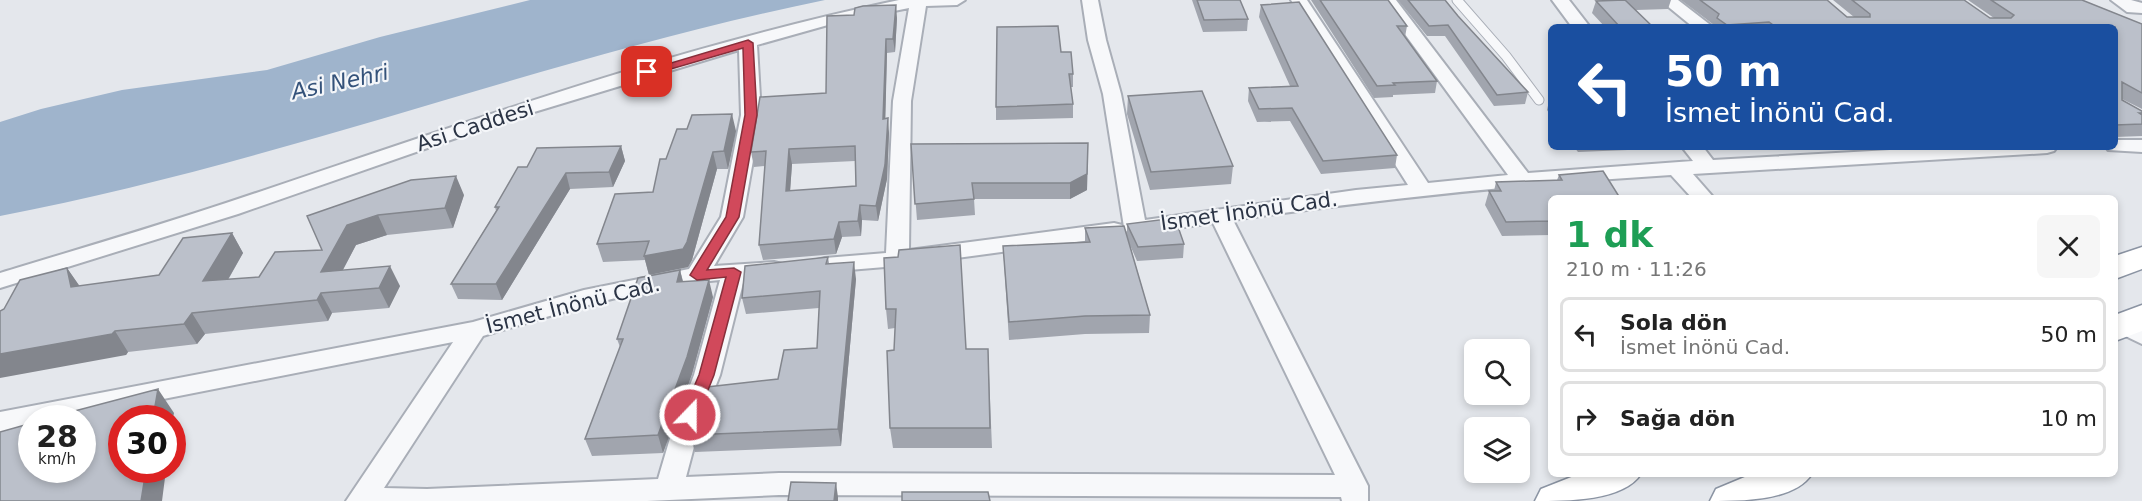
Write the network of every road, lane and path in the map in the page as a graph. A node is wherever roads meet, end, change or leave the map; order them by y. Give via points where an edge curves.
1 (957, 0) edge
2 (1090, 0) edge
3 (1299, 0) edge
4 (1388, 0) edge
5 (1457, 0) edge
6 (1560, 0) edge
7 (1668, 0) edge
8 (2119, 0) edge
9 (918, 1) edge
10 (2142, 8) edge
11 (1579, 24) edge
12 (1700, 24) edge
13 (748, 43) junction
14 (1539, 100) dead end
15 (2118, 146) edge
16 (2142, 146) edge
17 (1694, 150) edge
18 (1911, 150) edge
19 (1844, 152) edge
20 (1708, 167) junction
21 (1677, 169) junction
22 (1523, 181) junction
23 (1422, 190) junction
24 (1700, 195) edge
25 (1220, 216) junction
26 (1135, 227) junction
27 (2142, 257) edge
28 (897, 259) junction
29 (2118, 267) edge
30 (734, 272) junction
31 (697, 275) junction
32 (0, 281) edge
33 (474, 330) junction
34 (0, 423) edge
35 (1614, 477) edge
36 (1785, 477) edge
37 (669, 489) junction
38 (1355, 493) edge
39 (361, 500) edge
40 (1556, 501) edge
41 (1731, 501) edge

1 - 9 street, Asi Caddesi
2 - 26 street via 1112,94
3 - 23 street
4 - 22 street
5 - 14 lane
6 - 11 street
7 - 12 street
8 - 10 street
9 - 13 street, Asi Caddesi via 832,19
9 - 28 street via 902,101
13 - 31 street via 751,115 732,217
13 - 32 street, Asi Caddesi via 504,115 230,209
15 - 16 street
17 - 20 street
18 - 19 street, İsmet İnönü Cad.
19 - 20 street, İsmet İnönü Cad.
20 - 21 street, İsmet İnönü Cad.
21 - 22 street, İsmet İnönü Cad.
21 - 24 street
22 - 23 street, İsmet İnönü Cad.
23 - 25 street, İsmet İnönü Cad.
25 - 26 street, İsmet İnönü Cad.
25 - 38 street
26 - 28 street, İsmet İnönü Cad.
27 - 29 highway
28 - 30 street, İsmet İnönü Cad.
30 - 31 street, İsmet İnönü Cad.
30 - 37 street via 707,375 691,410
31 - 33 street, İsmet İnönü Cad. via 584,298
33 - 34 street, İsmet İnönü Cad.
33 - 39 street
35 - 40 highway
36 - 41 highway
37 - 38 street via 780,484
37 - 39 street

